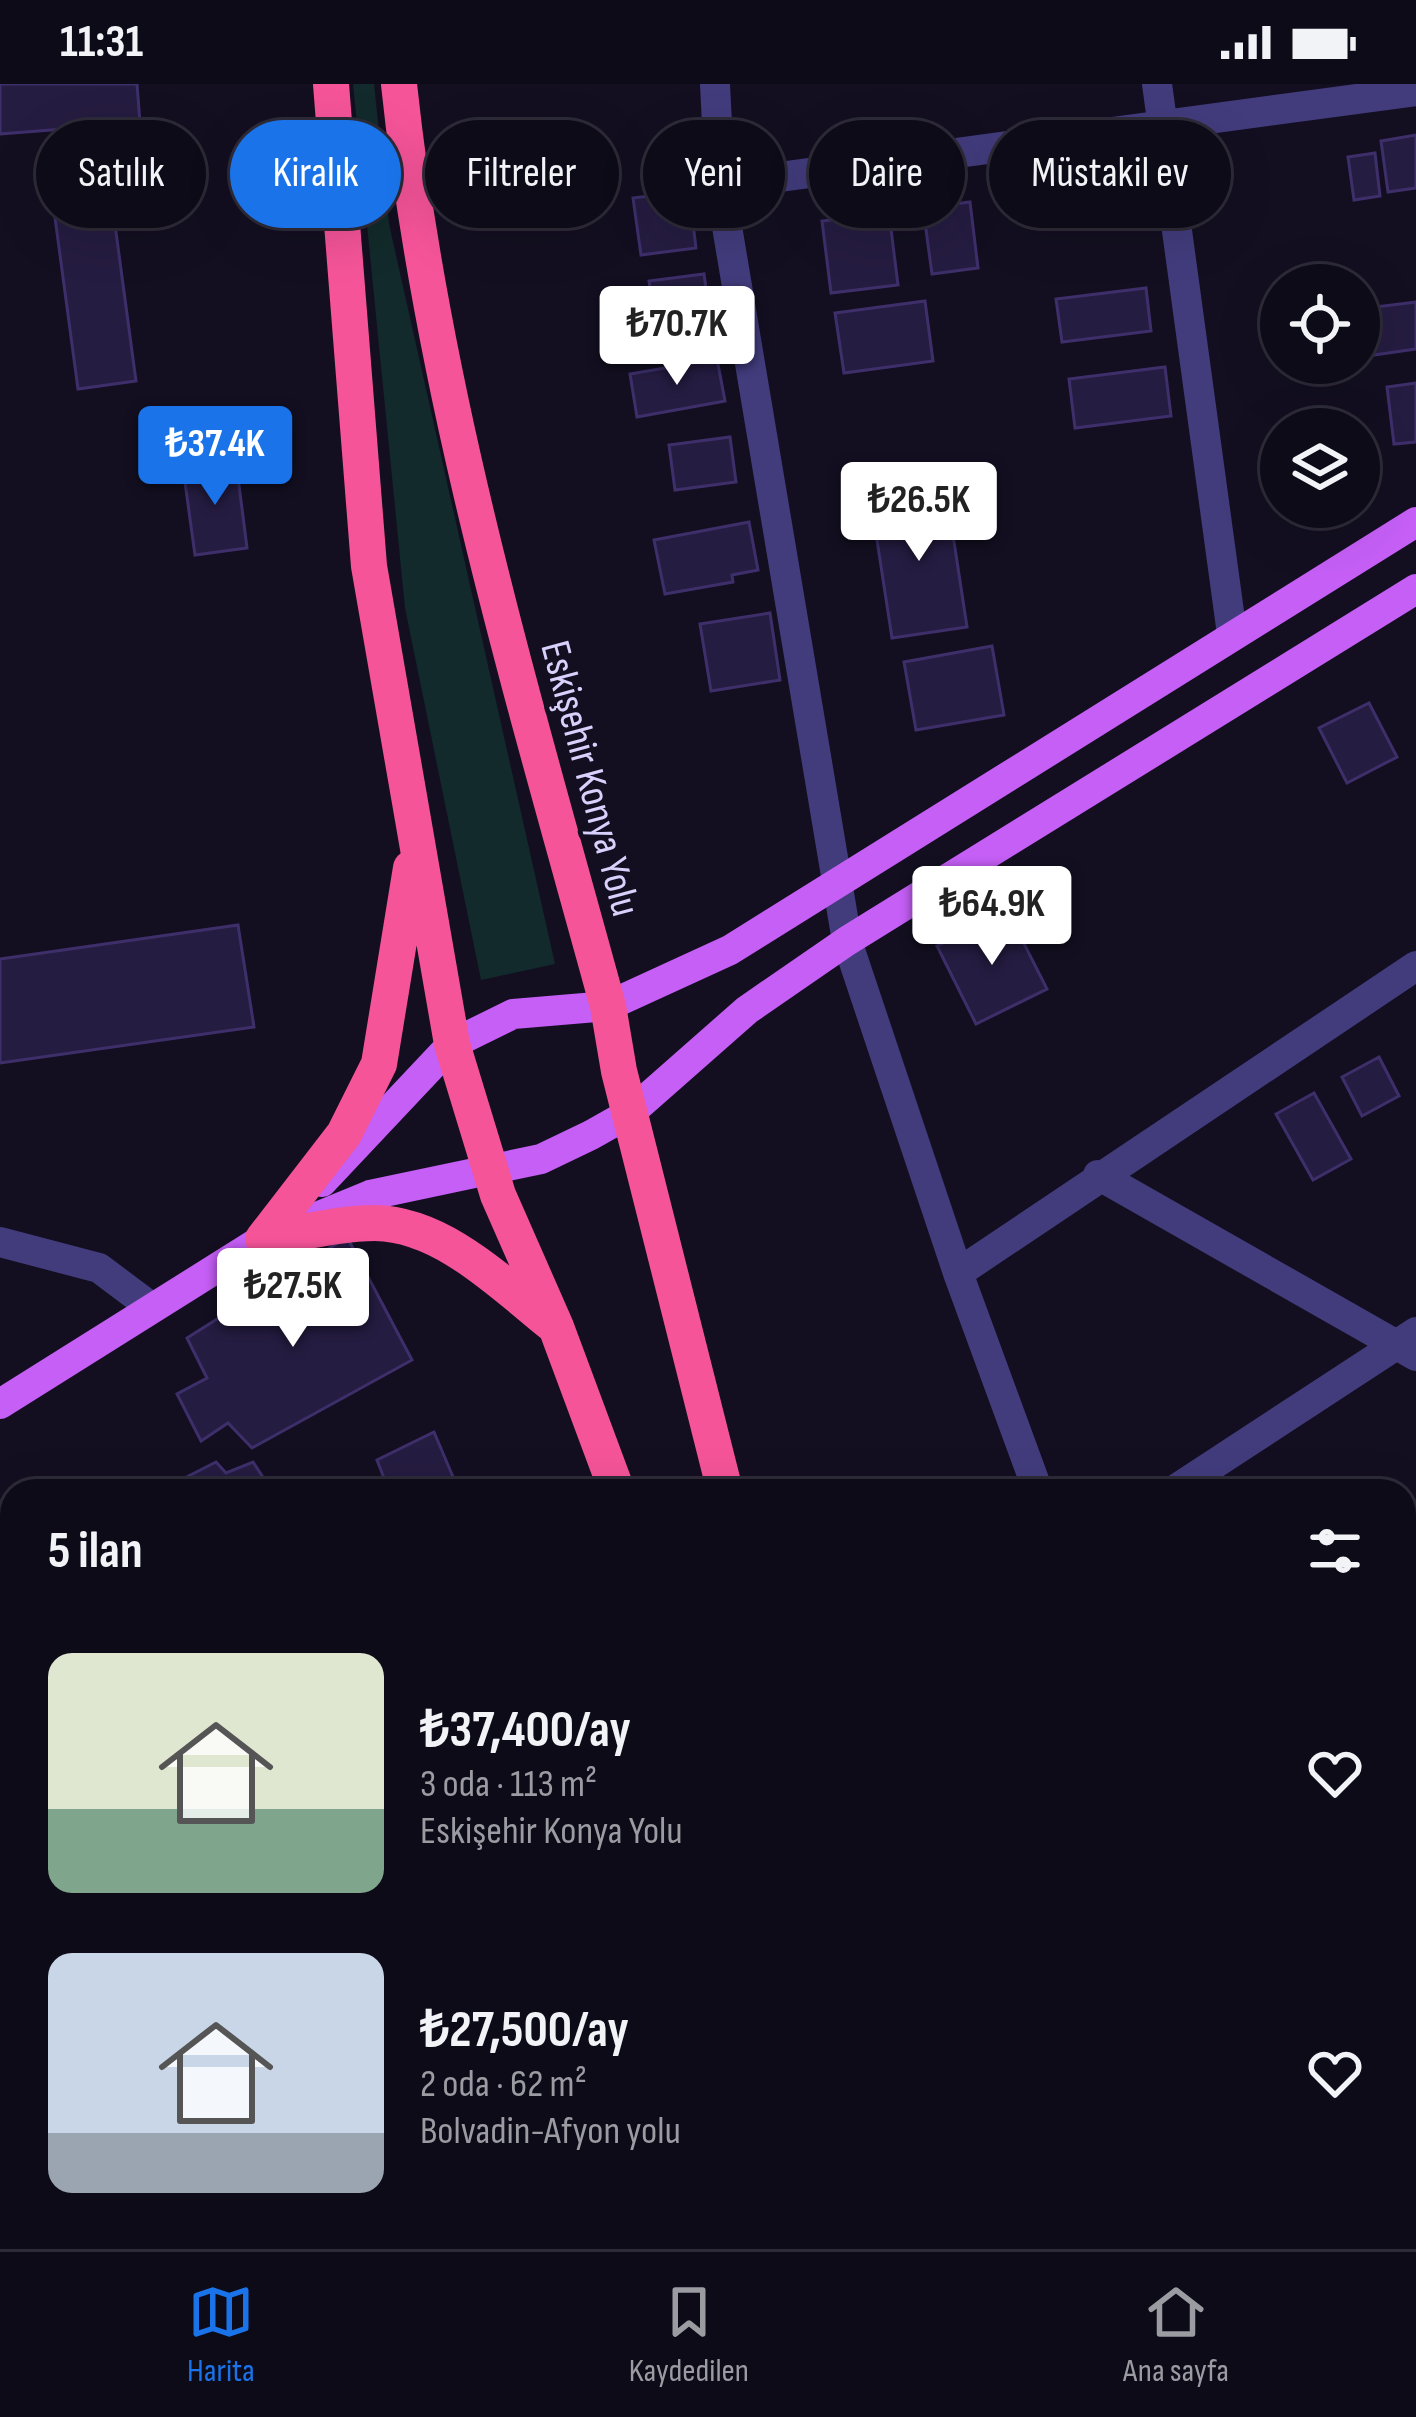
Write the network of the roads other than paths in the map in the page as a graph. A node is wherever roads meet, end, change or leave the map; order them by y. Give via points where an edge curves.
1 (332, 84) edge
2 (399, 84) edge
3 (715, 84) edge
4 (1157, 84) edge
5 (1416, 91) edge
6 (717, 120) edge
7 (1162, 120) edge
8 (1186, 120) edge
9 (989, 147) edge
10 (785, 176) edge
11 (727, 228) edge
12 (1176, 228) edge
13 (1416, 523) edge
14 (1416, 589) edge
15 (1232, 634) junction
16 (415, 832) junction
17 (838, 885) junction
18 (848, 941) junction
19 (1416, 965) edge
20 (608, 1006) junction
21 (452, 1044) junction
22 (630, 1113) junction
23 (490, 1171) junction
24 (1098, 1174) junction
25 (262, 1239) junction
26 (0, 1242) edge
27 (958, 1273) junction
28 (151, 1307) junction
29 (556, 1327) junction
30 (1409, 1345) edge
31 (0, 1404) edge
32 (613, 1479) edge
33 (722, 1479) edge
34 (1034, 1479) edge
35 (1191, 1479) edge

1 - 16 highway via 369,566
2 - 20 highway, Eskişehir Konya Yolu via 481,544
3 - 6 street
4 - 7 street
5 - 8 street
9 - 10 street
11 - 17 street
12 - 15 street
13 - 15 main road
14 - 18 main road
15 - 17 main road
16 - 21 highway
16 - 25 highway via 379,1064 344,1134
17 - 18 street
17 - 20 main road via 730,950
18 - 22 main road via 747,1010
18 - 27 street
19 - 24 street
20 - 21 main road via 513,1014
20 - 22 highway, Eskişehir Konya Yolu
21 - 23 highway
21 - 25 main road via 375,1132
22 - 23 main road via 542,1159
22 - 33 highway, Eskişehir Konya Yolu
23 - 25 main road via 370,1196
23 - 29 highway
24 - 27 street
24 - 30 street
25 - 28 main road
25 - 29 highway via 377,1223 435,1240
26 - 28 street via 99,1268
27 - 34 street
28 - 31 main road
29 - 32 highway
30 - 35 street

